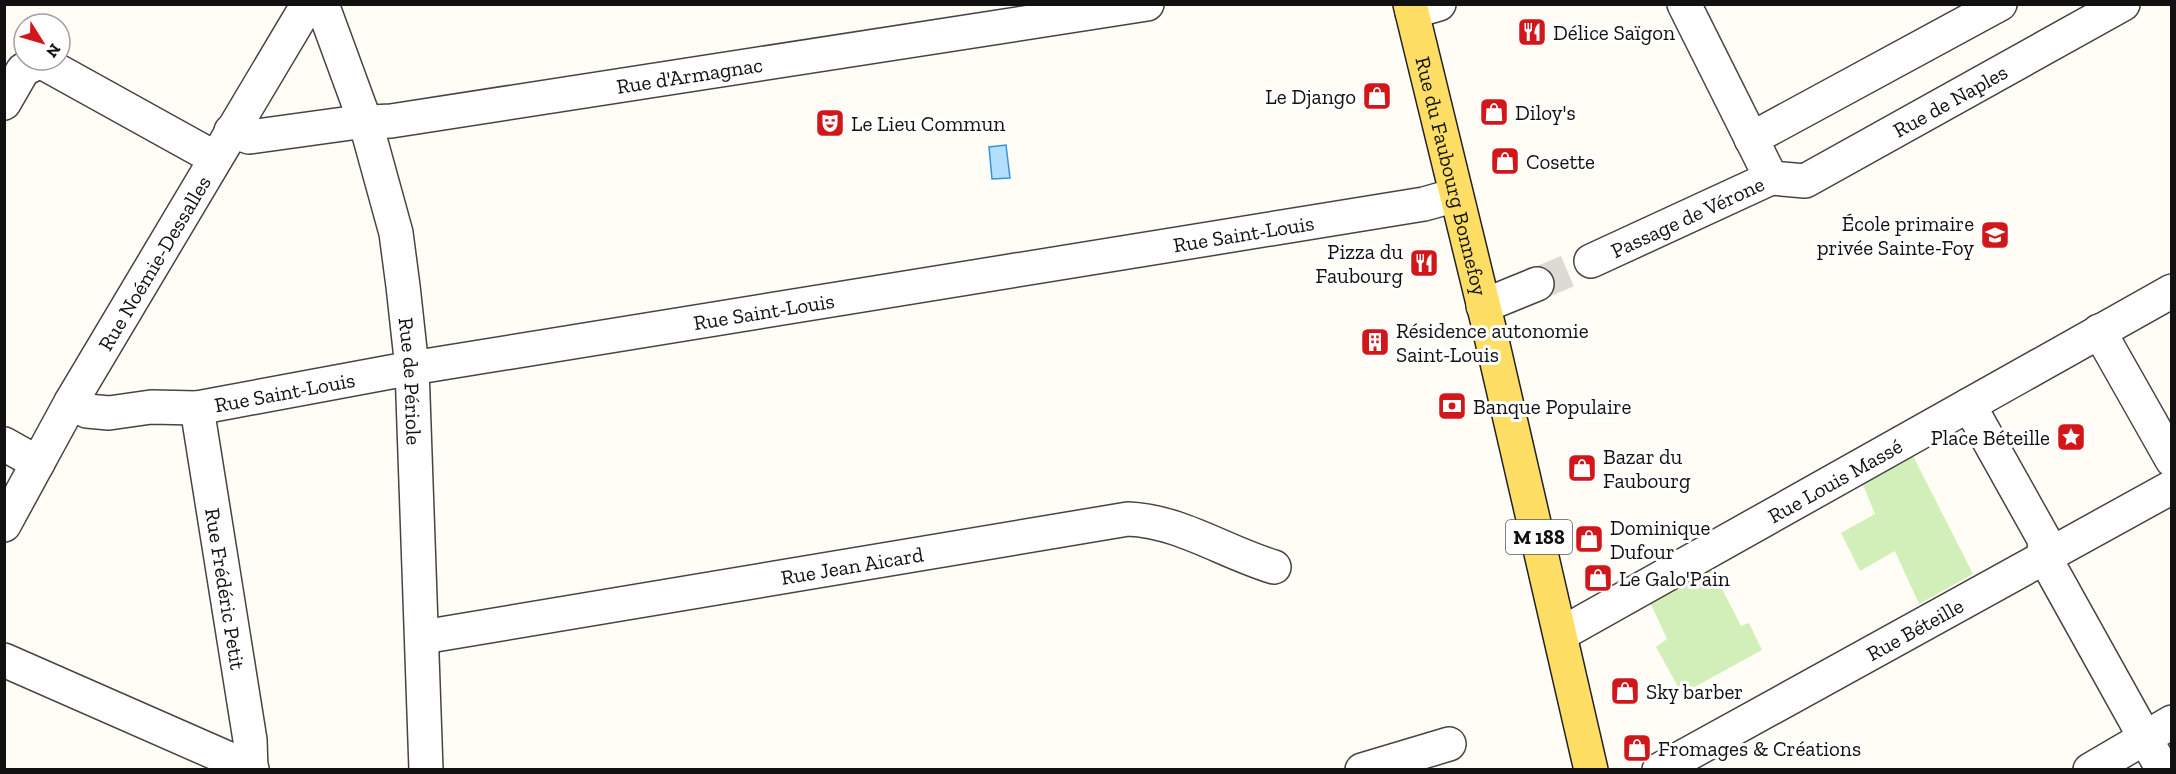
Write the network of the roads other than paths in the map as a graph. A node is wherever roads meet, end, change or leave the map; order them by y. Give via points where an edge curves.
1 (308, 4) edge
2 (322, 4) edge
3 (1147, 4) edge
4 (1684, 4) edge
5 (2000, 4) edge
6 (2123, 4) edge
7 (1420, 7) edge
8 (4, 103) edge
9 (366, 124) junction
10 (1751, 140) junction
11 (223, 144) junction
12 (1771, 178) junction
13 (1456, 195) junction
14 (1591, 261) tunnel mouth
15 (1537, 284) tunnel mouth
16 (2172, 291) edge
17 (1483, 306) junction
18 (2099, 332) junction
19 (412, 369) junction
20 (71, 402) junction
21 (1969, 405) junction
22 (197, 408) junction
23 (4, 444) edge
24 (2172, 460) edge
25 (38, 463) junction
26 (2172, 487) edge
27 (4, 525) edge
28 (2045, 558) junction
29 (1274, 567) dead end
30 (1561, 634) junction
31 (423, 638) junction
32 (4, 660) edge
33 (2159, 730) edge
34 (1449, 744) dead end
35 (252, 769) edge
36 (426, 770) edge
37 (1362, 770) edge
38 (1591, 770) edge
39 (1659, 770) edge
40 (2090, 770) edge
41 (2163, 770) edge

1 - 11 street, Rue Noémie-Dessalles
2 - 9 street, Rue de Périole
3 - 9 street, Rue d'Armagnac
4 - 10 street, Passage de Vérone
5 - 10 street
6 - 12 street, Rue de Naples via 1805,181
7 - 13 main road, Rue du Faubourg Bonnefoy / M 188
8 - 11 street via 23,70 40,61
9 - 11 street, Rue d'Armagnac via 249,137
9 - 19 street, Rue de Périole via 396,233
10 - 12 street, Passage de Vérone
11 - 20 street, Rue Noémie-Dessalles
12 - 14 street, Passage de Vérone
13 - 17 main road, Rue du Faubourg Bonnefoy / M 188
13 - 19 street, Rue Saint-Louis via 1424,204
15 - 17 street
16 - 18 street, Rue Louis Massé
17 - 30 main road, Rue du Faubourg Bonnefoy / M 188
18 - 21 street, Rue Louis Massé
18 - 24 street
19 - 22 street, Rue Saint-Louis
19 - 31 street, Rue de Périole
20 - 22 street, Rue Saint-Louis via 87,411 110,413 151,406
20 - 25 street, Rue Noémie-Dessalles
21 - 28 street via 2044,538
21 - 30 street, Rue Louis Massé
22 - 35 street, Rue Frédéric Petit
23 - 25 street
25 - 27 street, Rue Noémie-Dessalles
26 - 28 street, Rue Béteille
28 - 33 street
28 - 39 street, Rue Béteille
29 - 31 street, Rue Jean Aicard via 1174,526 1128,519
30 - 38 main road, Rue du Faubourg Bonnefoy / M 188
31 - 36 street, Rue de Périole
32 - 35 street
33 - 40 street
33 - 41 street
34 - 37 street

